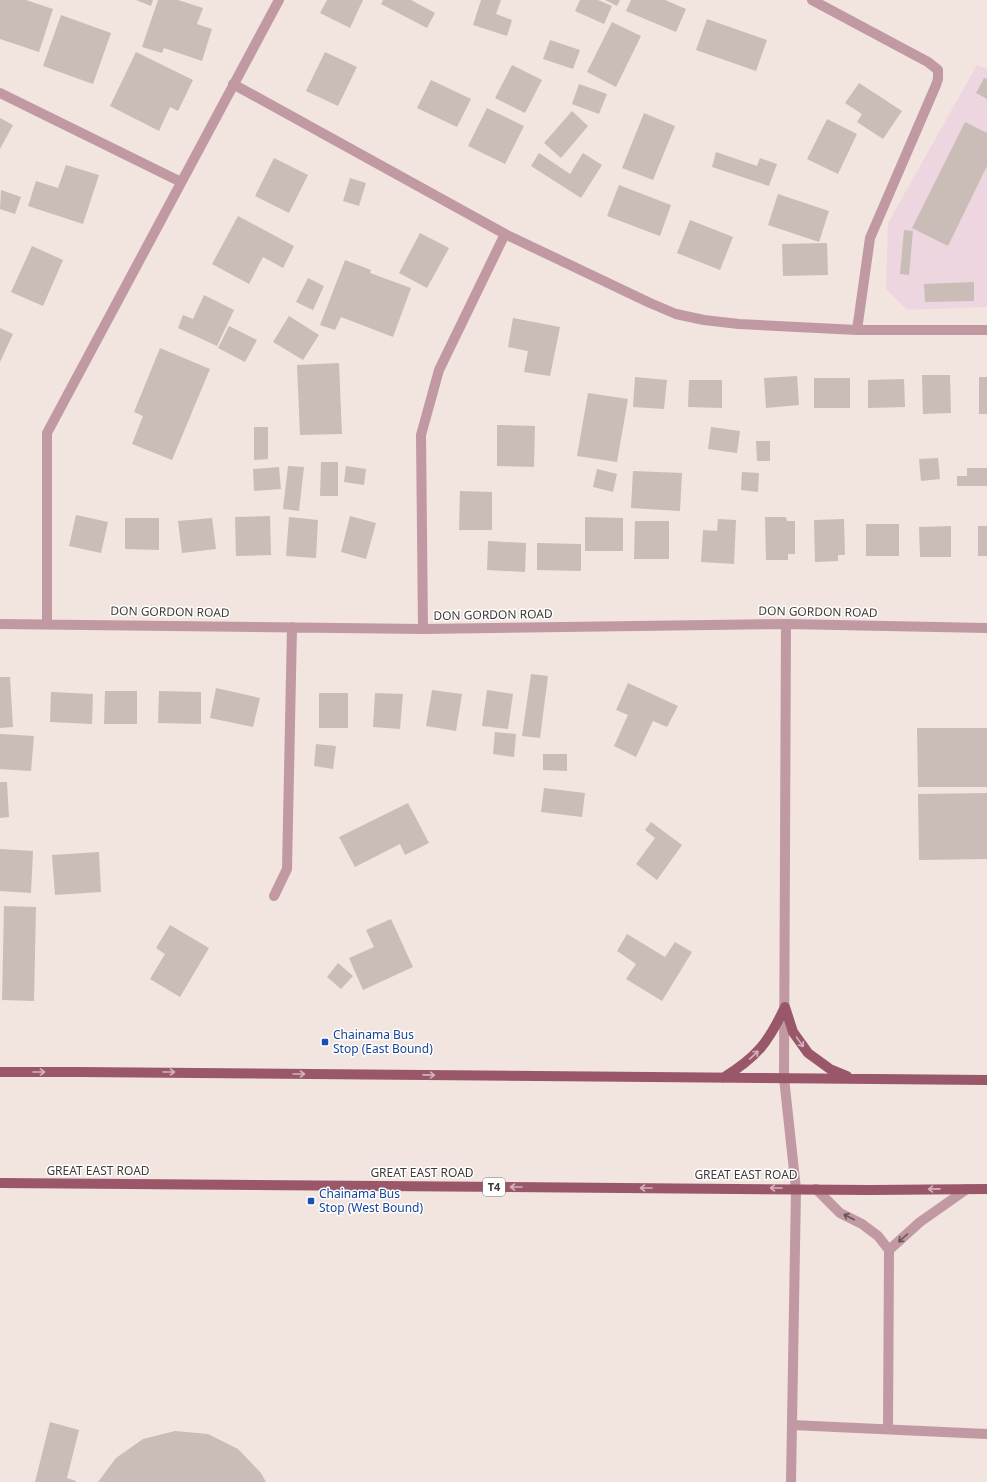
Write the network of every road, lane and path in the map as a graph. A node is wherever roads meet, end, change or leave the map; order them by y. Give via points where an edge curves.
1 (278, 0) edge
2 (812, 0) edge
3 (234, 84) junction
4 (0, 93) edge
5 (181, 182) junction
6 (505, 234) junction
7 (857, 330) junction
8 (987, 330) edge
9 (0, 624) edge
10 (47, 624) junction
11 (786, 624) junction
12 (292, 627) junction
13 (987, 628) edge
14 (423, 629) junction
15 (274, 896) dead end
16 (785, 1007) junction
17 (0, 1072) edge
18 (723, 1078) junction
19 (784, 1078) junction
20 (855, 1078) junction
21 (987, 1080) edge
22 (0, 1183) edge
23 (796, 1188) junction
24 (816, 1189) junction
25 (967, 1189) junction
26 (987, 1189) edge
27 (890, 1250) junction
28 (792, 1425) junction
29 (888, 1429) junction
30 (987, 1434) edge
31 (791, 1482) edge

1 - 3 street
2 - 7 street via 928,62 938,70 936,85 870,238
3 - 5 street
3 - 6 street
4 - 5 street
5 - 10 street via 47,433
6 - 7 street via 676,314 739,324
6 - 14 street via 439,370 421,435
7 - 8 street
9 - 10 street, DON GORDON ROAD
10 - 12 street, DON GORDON ROAD
11 - 13 street, DON GORDON ROAD
11 - 14 street, DON GORDON ROAD
11 - 16 street
12 - 14 street, DON GORDON ROAD
12 - 15 street via 287,869
18 -> 16 main road via 762,1048 775,1029
16 - 19 street
16 -> 20 main road via 793,1032 808,1053 830,1069
17 -> 18 main road
18 - 19 main road
19 - 20 main road
19 - 23 street
20 - 21 main road
23 -> 22 main road, GREAT EAST ROAD / T4
23 - 24 main road, GREAT EAST ROAD / T4
23 - 28 street
25 -> 24 main road, GREAT EAST ROAD / T4
27 -> 24 street via 878,1236 862,1224 840,1213
25 - 26 main road, GREAT EAST ROAD / T4
25 -> 27 street via 920,1222
27 - 29 street
28 - 29 street
28 - 31 street
29 - 30 street

